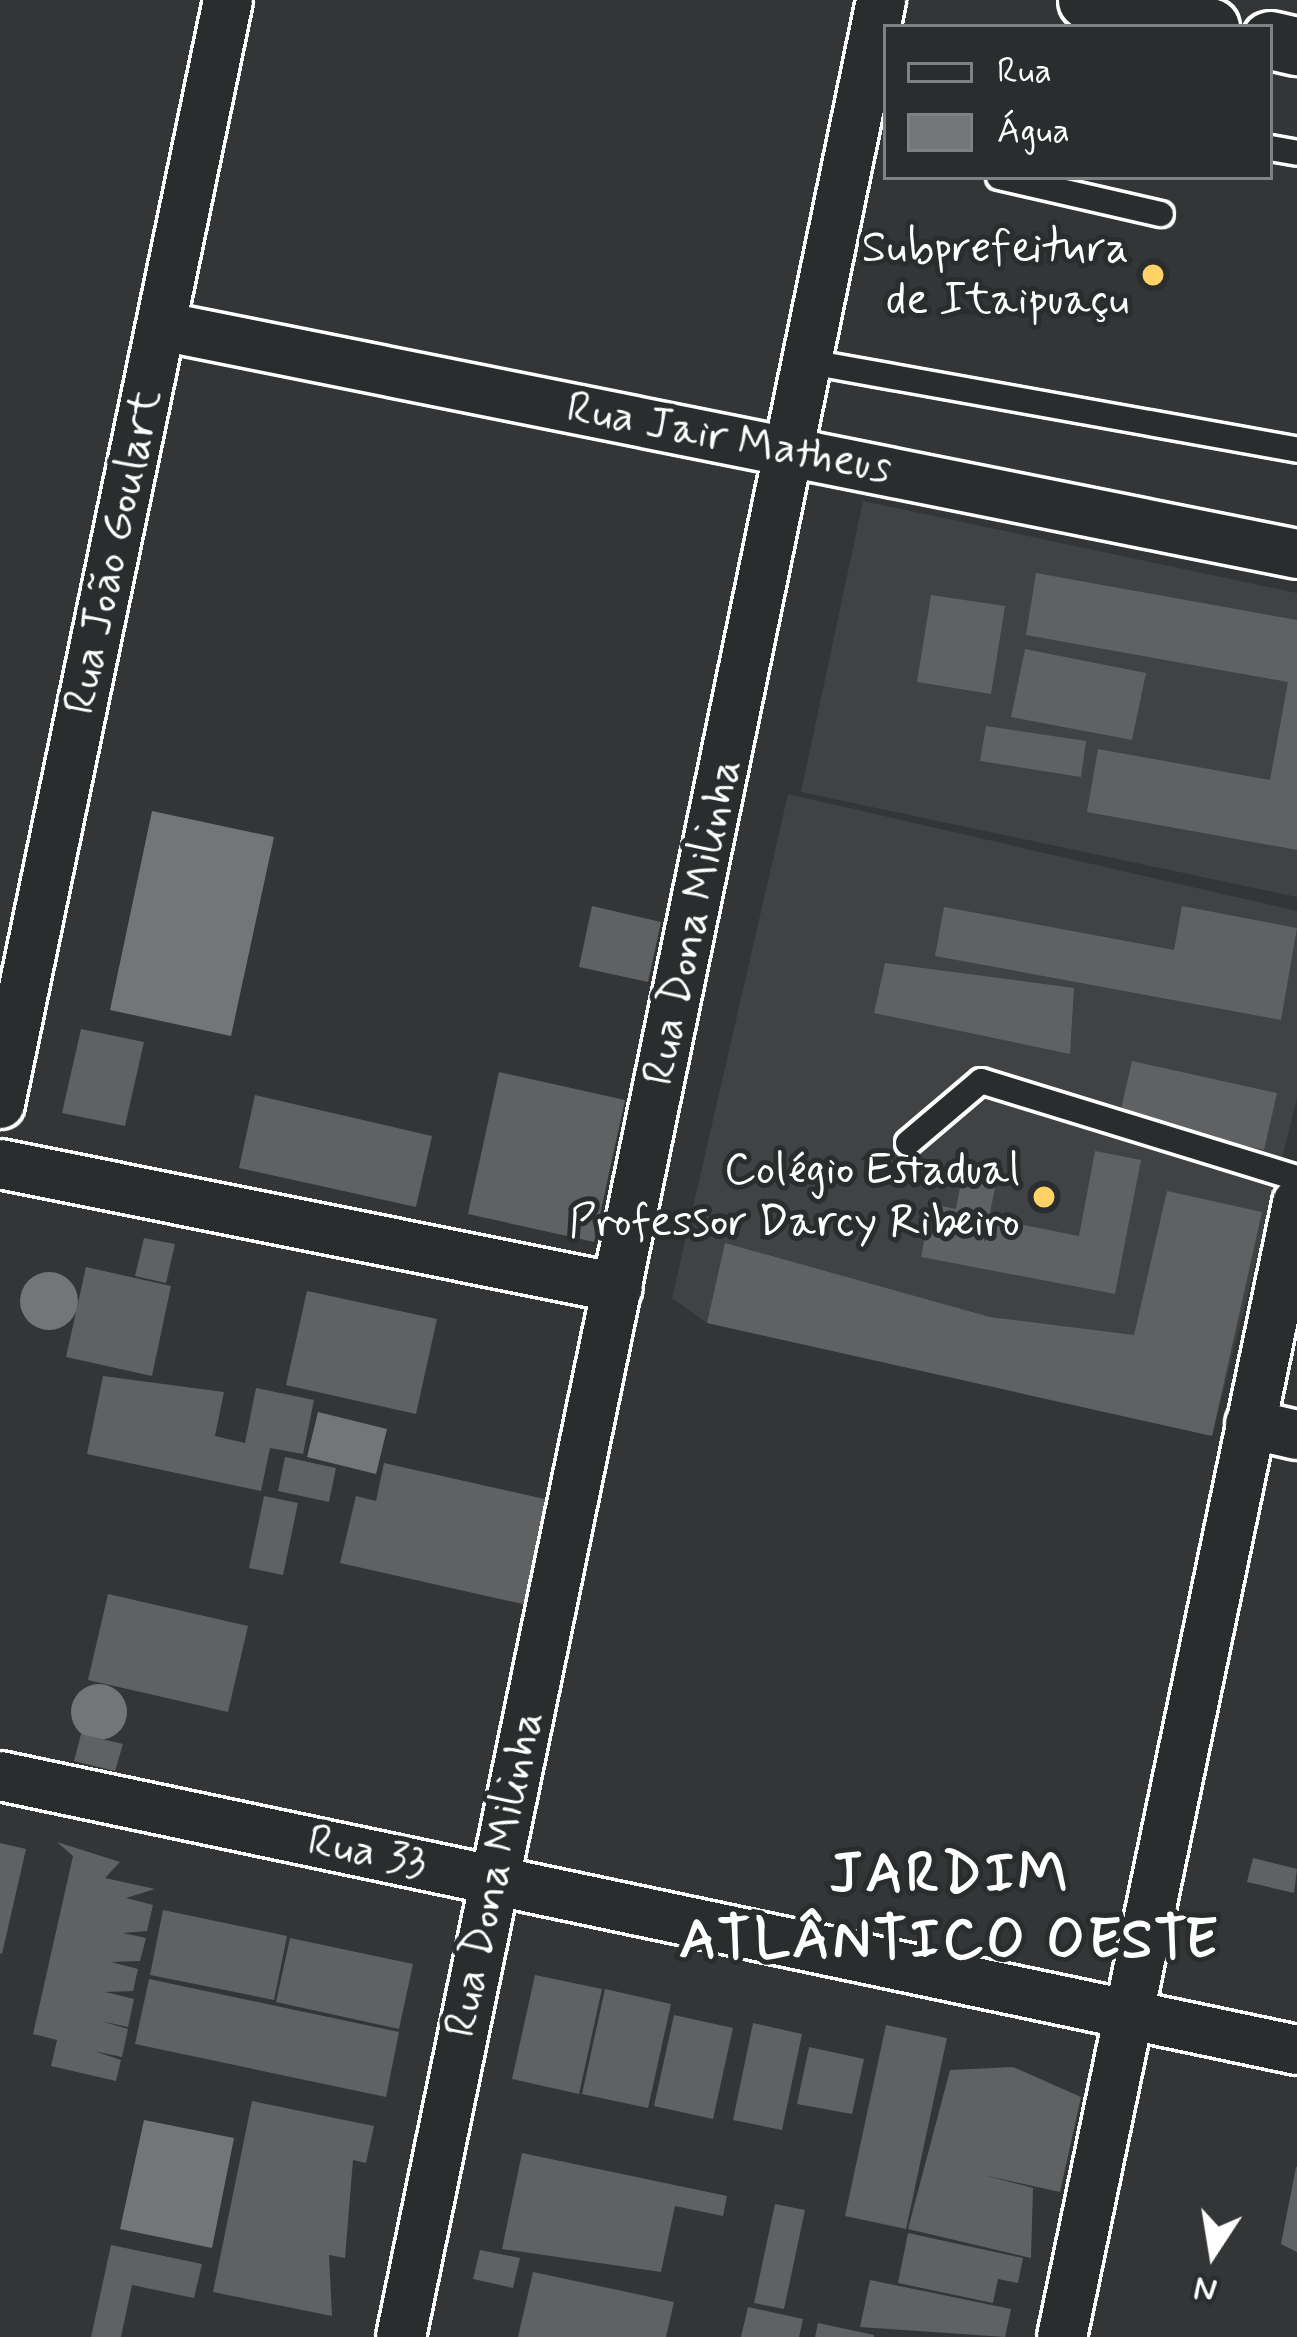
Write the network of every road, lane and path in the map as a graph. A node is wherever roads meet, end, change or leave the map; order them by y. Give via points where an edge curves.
1 (228, 0) edge
2 (881, 0) edge
3 (1087, 0) edge
4 (1196, 24) edge
5 (1012, 180) edge
6 (1161, 214) dead end
7 (161, 326) junction
8 (810, 362) junction
9 (1297, 450) edge
10 (790, 451) junction
11 (1297, 554) edge
12 (0, 1104) edge
13 (908, 1143) dead end
14 (0, 1164) edge
15 (1297, 1178) edge
16 (1297, 1203) edge
17 (618, 1288) junction
18 (1250, 1424) junction
19 (1297, 1435) edge
20 (0, 1776) edge
21 (493, 1880) junction
22 (1131, 2013) junction
23 (1297, 2050) edge
24 (401, 2337) edge
25 (1062, 2337) edge

1 - 7 street, Rua João Goulart
2 - 8 street, Rua Dona Milinha
3 - 4 street
5 - 6 lane
7 - 10 street, Rua Jair Matheus
7 - 12 street, Rua João Goulart
8 - 9 lane
8 - 10 street, Rua Dona Milinha
10 - 11 street, Rua Jair Matheus
10 - 17 street, Rua Dona Milinha
13 - 15 lane via 981,1081
14 - 17 street
16 - 18 street
17 - 21 street, Rua Dona Milinha
18 - 19 street
18 - 22 street
20 - 21 street, Rua 33
21 - 22 street, Rua 33
21 - 24 street, Rua Dona Milinha
22 - 23 street, Rua 33
22 - 25 street

